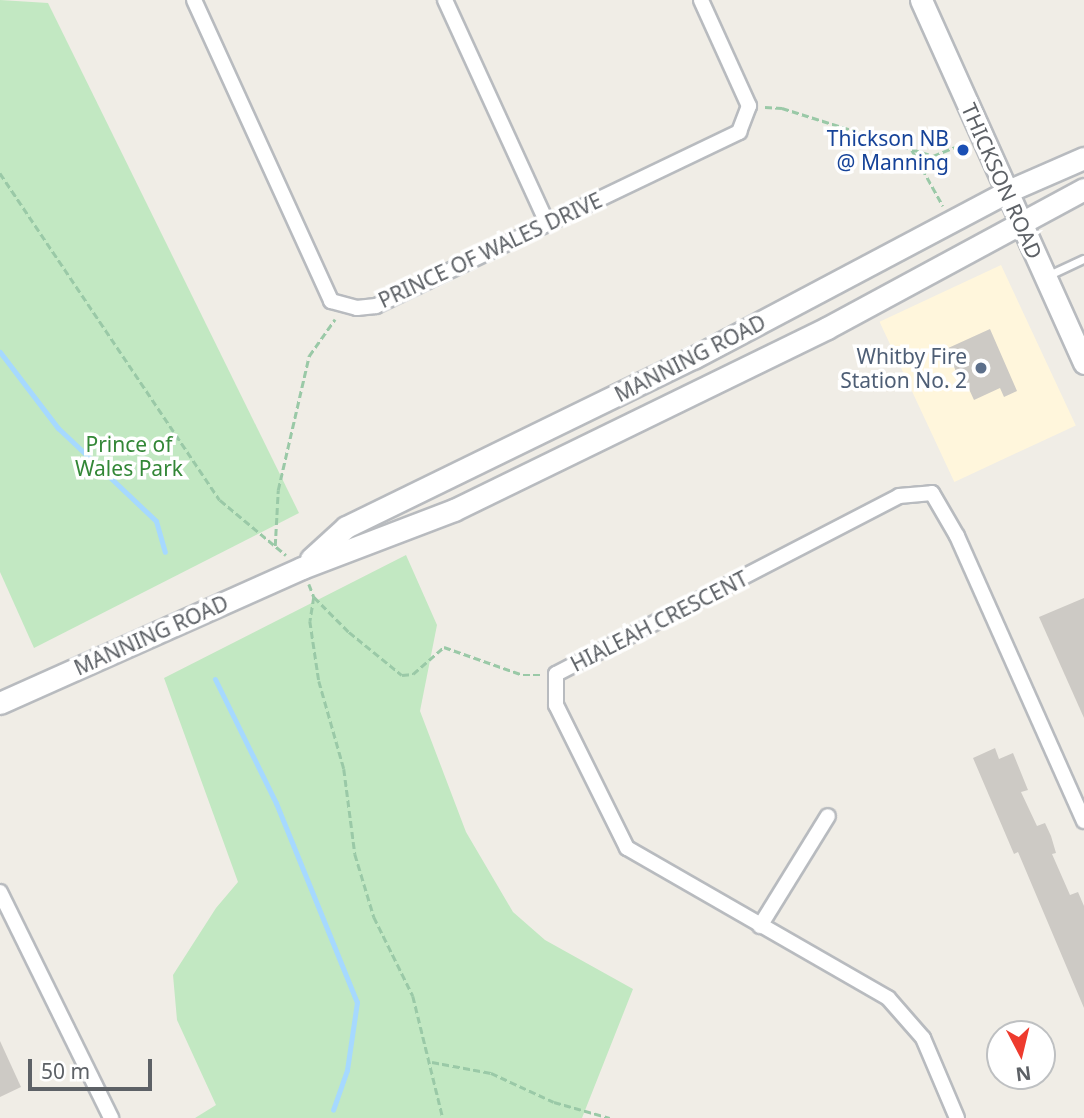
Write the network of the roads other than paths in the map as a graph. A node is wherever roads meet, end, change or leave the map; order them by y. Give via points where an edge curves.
1 (194, 0) edge
2 (445, 0) edge
3 (701, 0) edge
4 (921, 0) edge
5 (1084, 158) edge
6 (1084, 189) edge
7 (1006, 192) junction
8 (1019, 221) junction
9 (547, 223) junction
10 (1084, 258) edge
11 (1045, 277) junction
12 (1084, 363) edge
13 (302, 568) junction
14 (0, 703) edge
15 (828, 816) dead end
16 (1084, 821) edge
17 (0, 892) edge
18 (760, 926) junction
19 (111, 1118) edge
20 (957, 1118) edge

1 - 9 street, PRINCE OF WALES DRIVE via 331,301 376,306
2 - 9 street
3 - 9 street, PRINCE OF WALES DRIVE via 749,106 739,132
4 - 7 main road, THICKSON ROAD
5 - 7 main road, MANNING ROAD
6 - 8 main road, MANNING ROAD
7 - 8 main road, THICKSON ROAD
7 - 13 main road, MANNING ROAD via 693,358 346,527
8 - 11 main road, THICKSON ROAD
8 - 13 main road, MANNING ROAD via 827,328 467,503
10 - 11 lane
11 - 12 main road, THICKSON ROAD
13 - 14 main road, MANNING ROAD
15 - 18 street
16 - 18 street, HIALEAH CRESCENT via 957,536 932,493 900,496 556,674 556,705 627,848
17 - 19 street
18 - 20 street, HIALEAH CRESCENT via 888,998 923,1038

